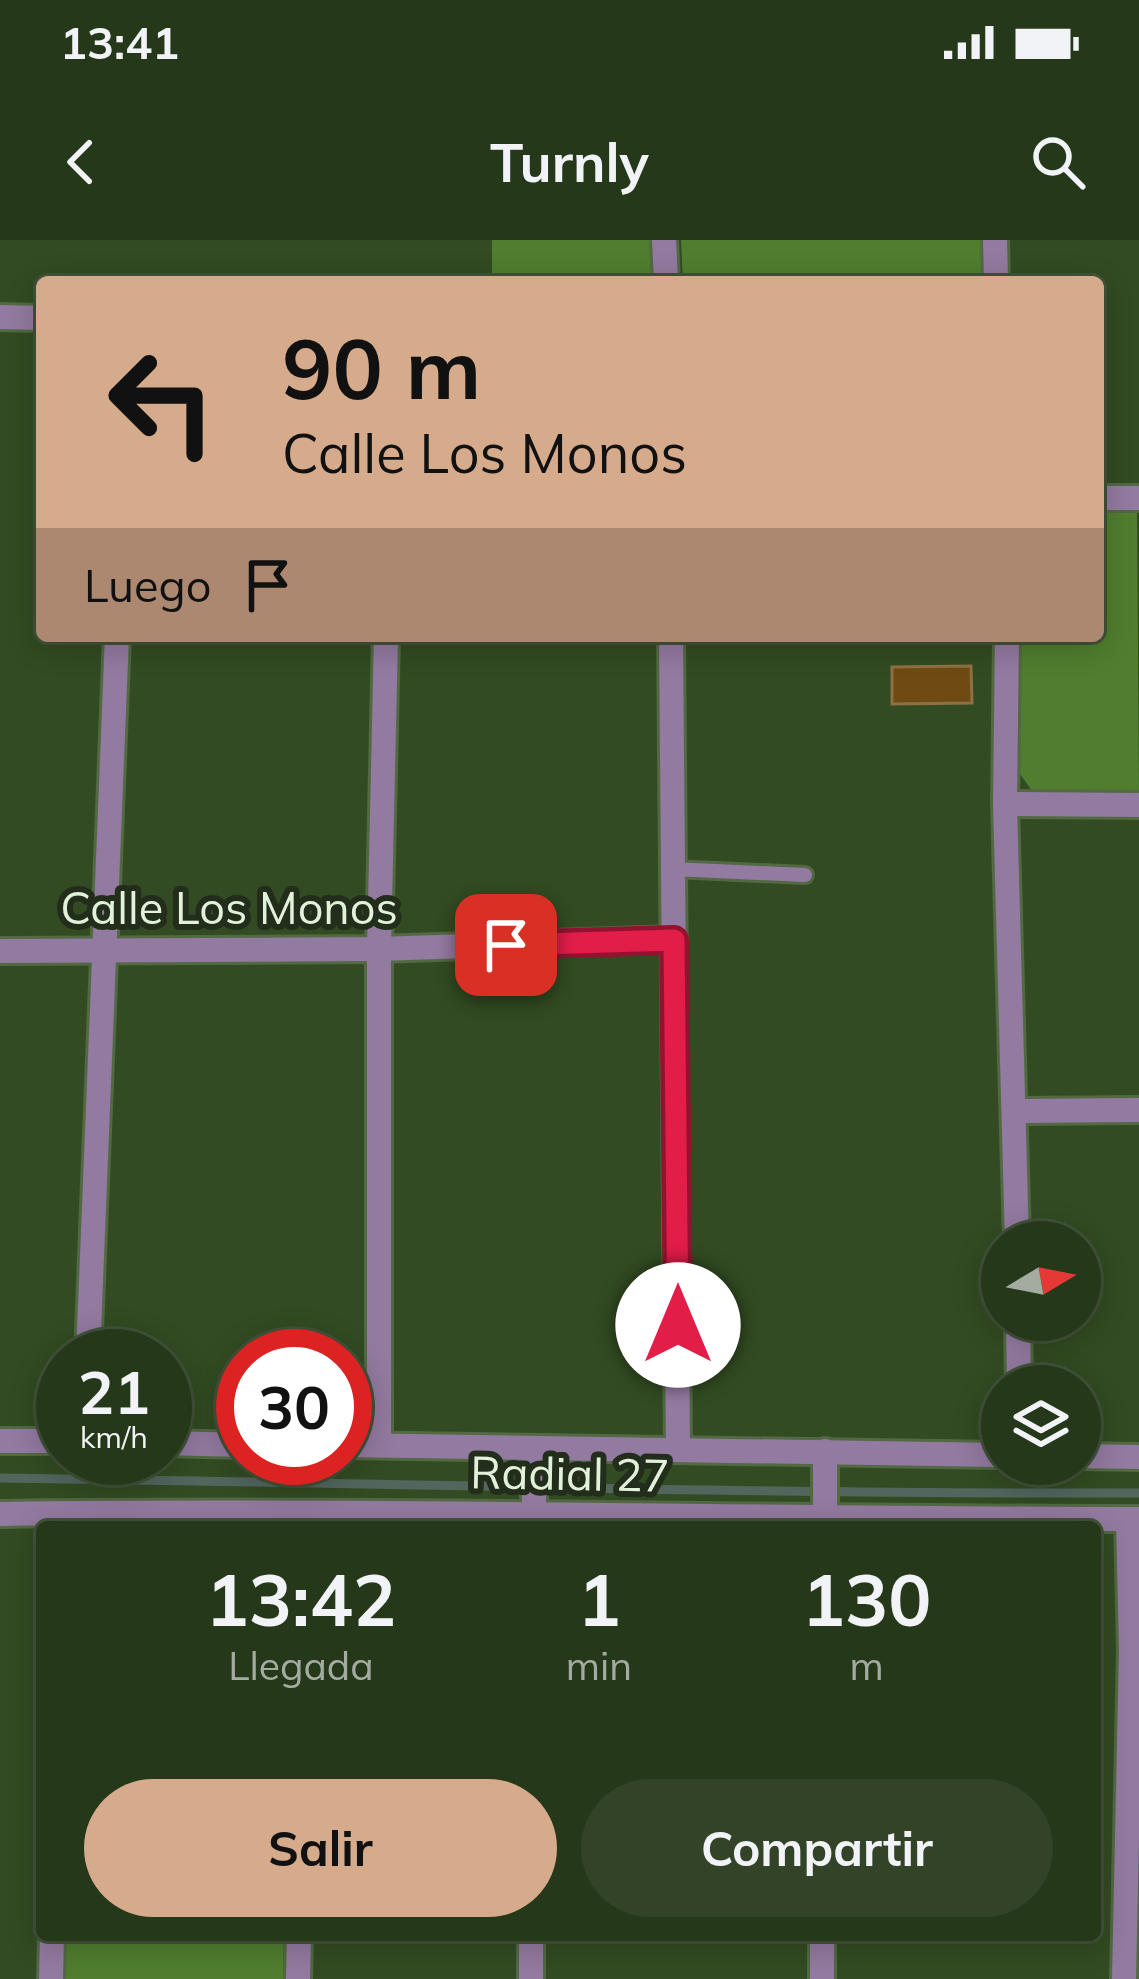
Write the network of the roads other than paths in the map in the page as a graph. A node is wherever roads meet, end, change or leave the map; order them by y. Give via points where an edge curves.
1 (664, 240) edge
2 (995, 240) edge
3 (665, 276) edge
4 (996, 276) edge
5 (0, 317) edge
6 (36, 318) edge
7 (1104, 498) edge
8 (1139, 498) edge
9 (118, 642) edge
10 (386, 642) edge
11 (670, 642) edge
12 (1006, 642) edge
13 (1005, 804) junction
14 (1139, 805) edge
15 (673, 869) junction
16 (806, 875) dead end
17 (674, 940) junction
18 (379, 949) junction
19 (106, 950) junction
20 (0, 951) edge
21 (1139, 1110) edge
22 (1016, 1111) junction
23 (1017, 1221) edge
24 (89, 1329) edge
25 (0, 1441) edge
26 (36, 1441) edge
27 (372, 1445) edge
28 (379, 1445) junction
29 (678, 1450) junction
30 (534, 1453) junction
31 (981, 1455) edge
32 (1101, 1456) edge
33 (1139, 1457) edge
34 (825, 1458) junction
35 (534, 1511) edge
36 (0, 1514) edge
37 (825, 1516) edge
38 (306, 1518) edge
39 (1134, 1519) edge
40 (68, 1520) edge
41 (52, 1941) edge
42 (299, 1941) edge
43 (532, 1941) edge
44 (822, 1941) edge
45 (51, 1979) edge
46 (298, 1979) edge
47 (531, 1979) edge
48 (822, 1979) edge
49 (1124, 1979) edge

1 - 3 street
2 - 4 street
5 - 6 street
7 - 8 street
9 - 19 street
10 - 18 street
11 - 15 street
12 - 13 street
13 - 14 street
13 - 22 street
15 - 16 lane
15 - 17 street
17 - 18 street, Calle Los Monos
17 - 29 street
18 - 19 street, Calle Los Monos
18 - 28 street
19 - 20 street, Calle Los Monos
19 - 24 street
21 - 22 street
22 - 23 street
25 - 26 street
27 - 28 street, Radial 27
28 - 30 street, Radial 27
29 - 30 street, Radial 27
29 - 34 street, Radial 27
30 - 35 street
31 - 34 street, Radial 27
32 - 33 street
34 - 37 street
35 - 37 street, Radial 27
35 - 38 street, Radial 27
36 - 40 street, Radial 27
37 - 39 street, Radial 27
38 - 40 street, Radial 27
39 - 49 street
41 - 45 street
42 - 46 street
43 - 47 street
44 - 48 street

